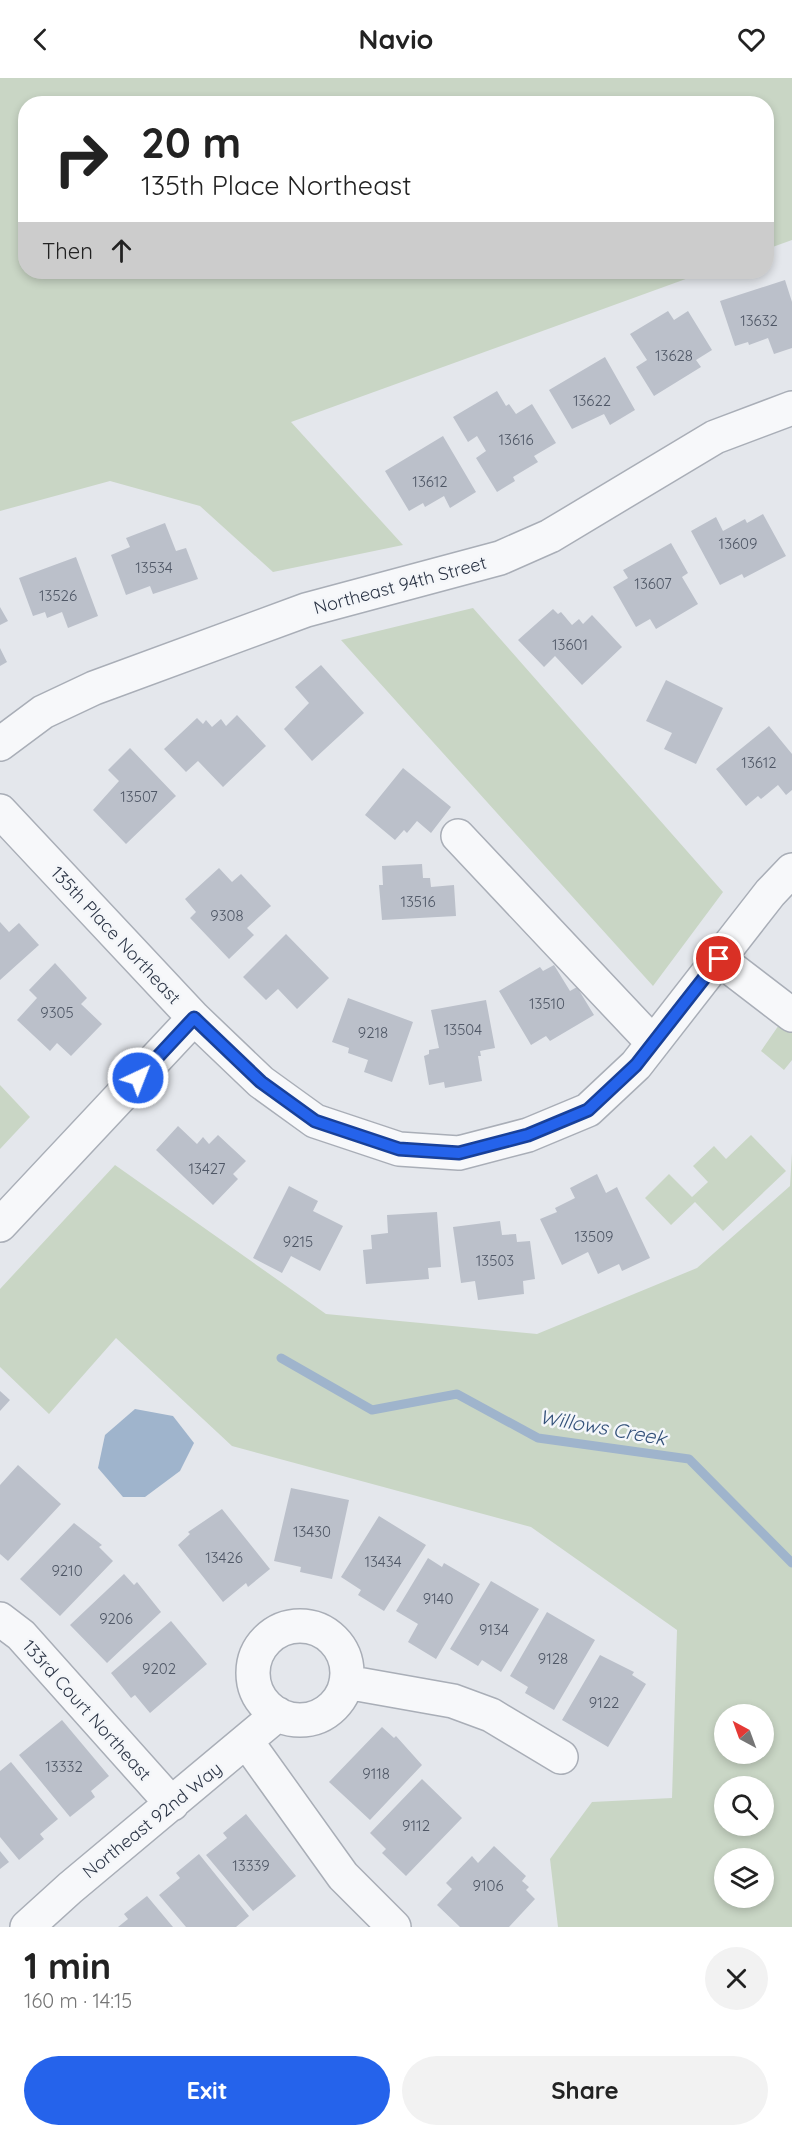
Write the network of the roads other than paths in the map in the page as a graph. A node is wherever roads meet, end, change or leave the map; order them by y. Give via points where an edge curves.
1 (792, 408) edge
2 (0, 744) edge
3 (0, 811) edge
4 (458, 836) dead end
5 (792, 870) edge
6 (719, 959) junction
7 (792, 1015) edge
8 (194, 1018) junction
9 (653, 1043) junction
10 (0, 1225) edge
11 (0, 1619) edge
12 (346, 1682) junction
13 (278, 1714) junction
14 (247, 1742) junction
15 (561, 1757) dead end
16 (172, 1804) junction
17 (27, 1927) edge
18 (394, 1927) edge

1 - 2 street, Northeast 94th Street via 715,437 550,536 500,558 306,610 94,688 43,712
3 - 8 street, 135th Place Northeast
4 - 9 street
5 - 6 street, 135th Place Northeast
6 - 7 street
6 - 9 street, 135th Place Northeast
8 - 9 street, 135th Place Northeast via 261,1082 315,1121 399,1149 459,1153 528,1135 588,1110 636,1065
8 - 10 street
11 - 16 street, 133rd Court Northeast via 21,1635
12 - 13 street via 341,1695 320,1715 292,1719
12 - 13 street via 344,1658 332,1638 303,1626 287,1627 261,1646 253,1676 265,1705
12 - 15 street via 453,1701 491,1715
13 - 14 street, Northeast 92nd Way
14 - 16 street, Northeast 92nd Way
14 - 18 street via 343,1875
16 - 17 street, Northeast 92nd Way

